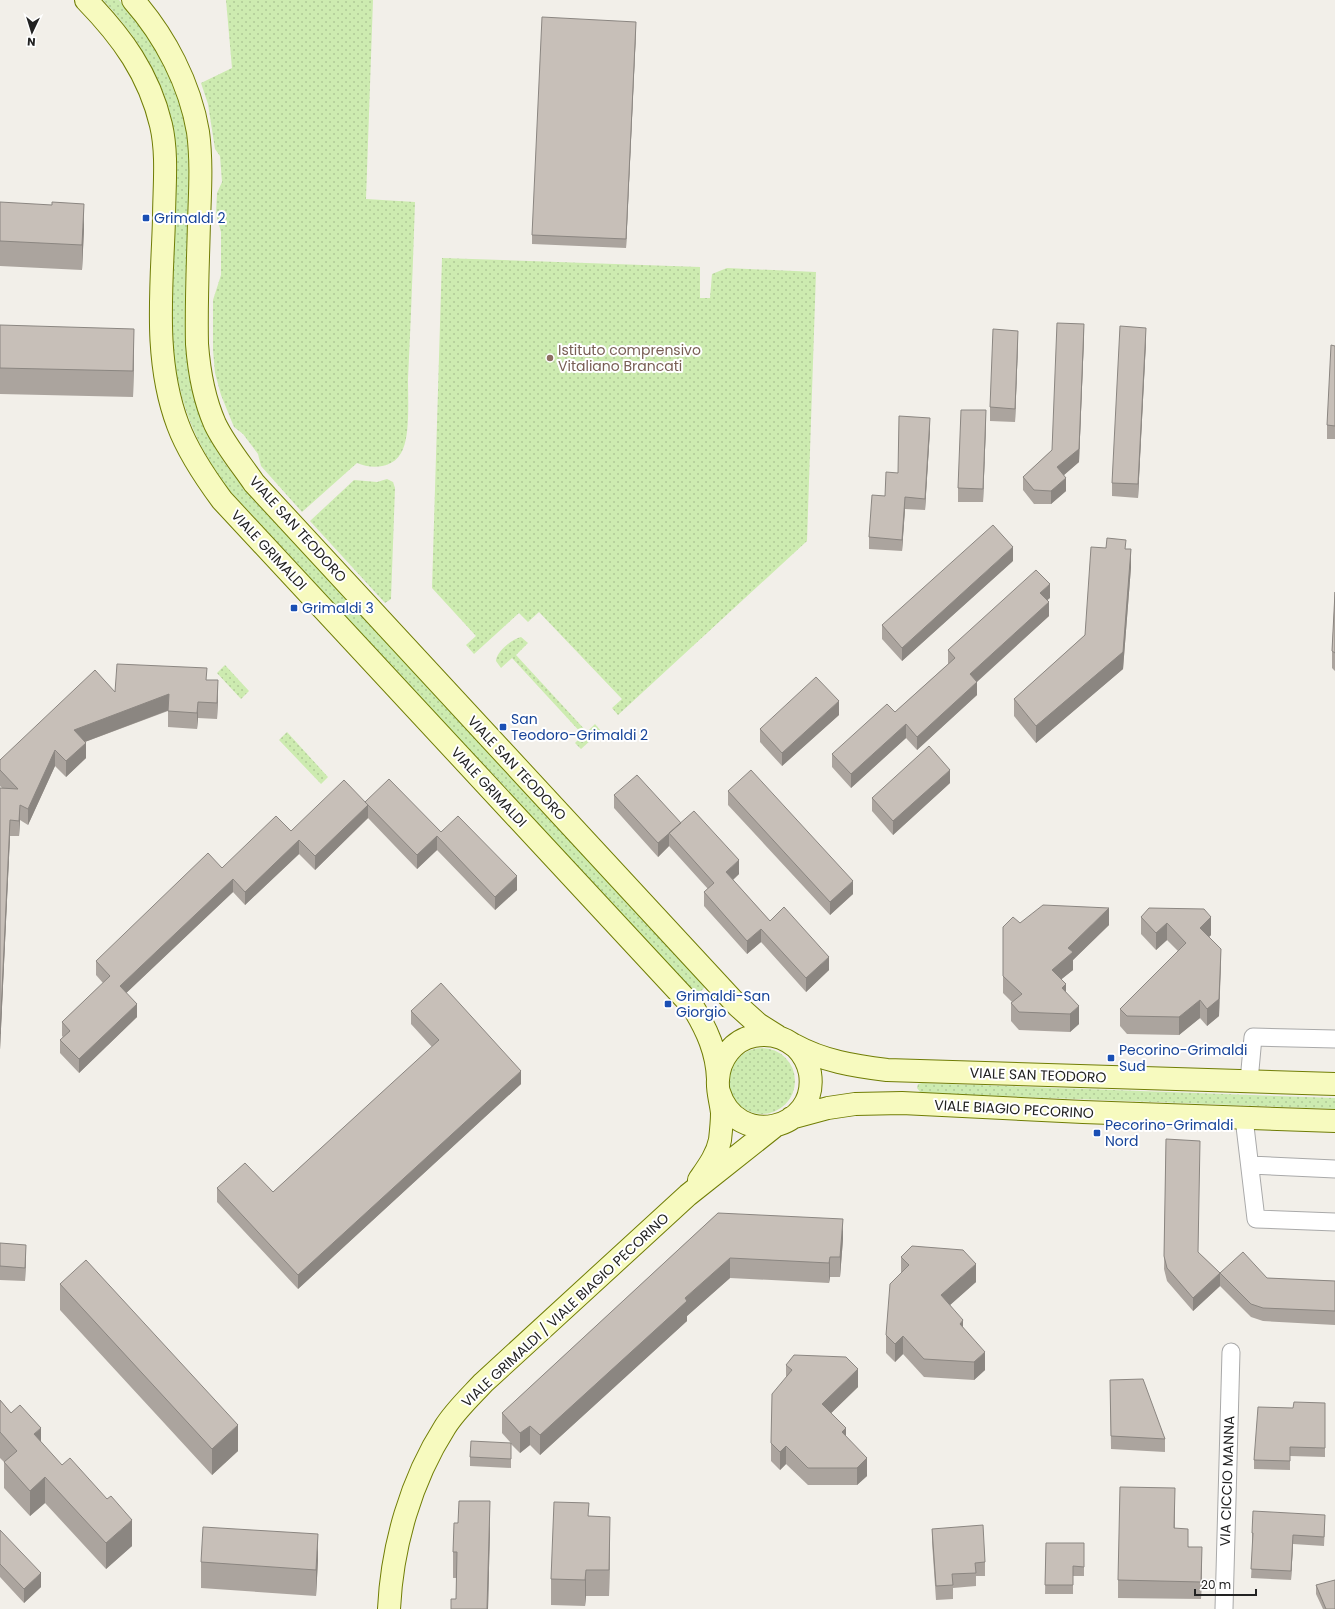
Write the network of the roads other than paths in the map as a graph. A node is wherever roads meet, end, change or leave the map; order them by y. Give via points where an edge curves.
1 (86, 0) edge
2 (133, 0) edge
3 (1335, 1039) edge
4 (785, 1041) junction
5 (1249, 1081) junction
6 (1335, 1084) edge
7 (718, 1085) junction
8 (1244, 1118) junction
9 (1335, 1121) edge
10 (783, 1122) junction
11 (1250, 1165) junction
12 (1335, 1169) edge
13 (688, 1195) junction
14 (1335, 1222) edge
15 (1231, 1352) dead end
16 (389, 1609) edge
17 (1224, 1609) edge

1 - 7 main road, VIALE GRIMALDI via 125,44 152,94 161,126 164,155 161,344 168,390 178,425 196,462 222,500 692,1007 712,1044 717,1064
2 - 4 main road, VIALE SAN TEODORO via 171,54 198,131 201,183 196,344 206,400 215,424 228,446 254,483 738,1006 758,1024
3 - 5 street via 1253,1037
4 - 5 main road, VIALE SAN TEODORO via 820,1058 887,1070
4 - 7 main road via 765,1035 753,1036 737,1044 720,1067
4 - 10 main road via 805,1059 811,1083 804,1105
5 - 6 main road, VIALE SAN TEODORO
7 - 10 main road via 727,1108 740,1120 757,1127
7 - 13 main road, VIALE GRIMALDI via 722,1113 717,1152
8 - 9 main road, VIALE BIAGIO PECORINO
8 - 10 main road, VIALE BIAGIO PECORINO via 902,1103 855,1104 828,1108
8 - 11 street
10 - 13 main road
11 - 12 street
11 - 14 street via 1256,1219
13 - 16 main road, VIALE GRIMALDI / VIALE BIAGIO PECORINO via 483,1383 445,1426 417,1482 409,1507 394,1566
15 - 17 street, VIA CICCIO MANNA

